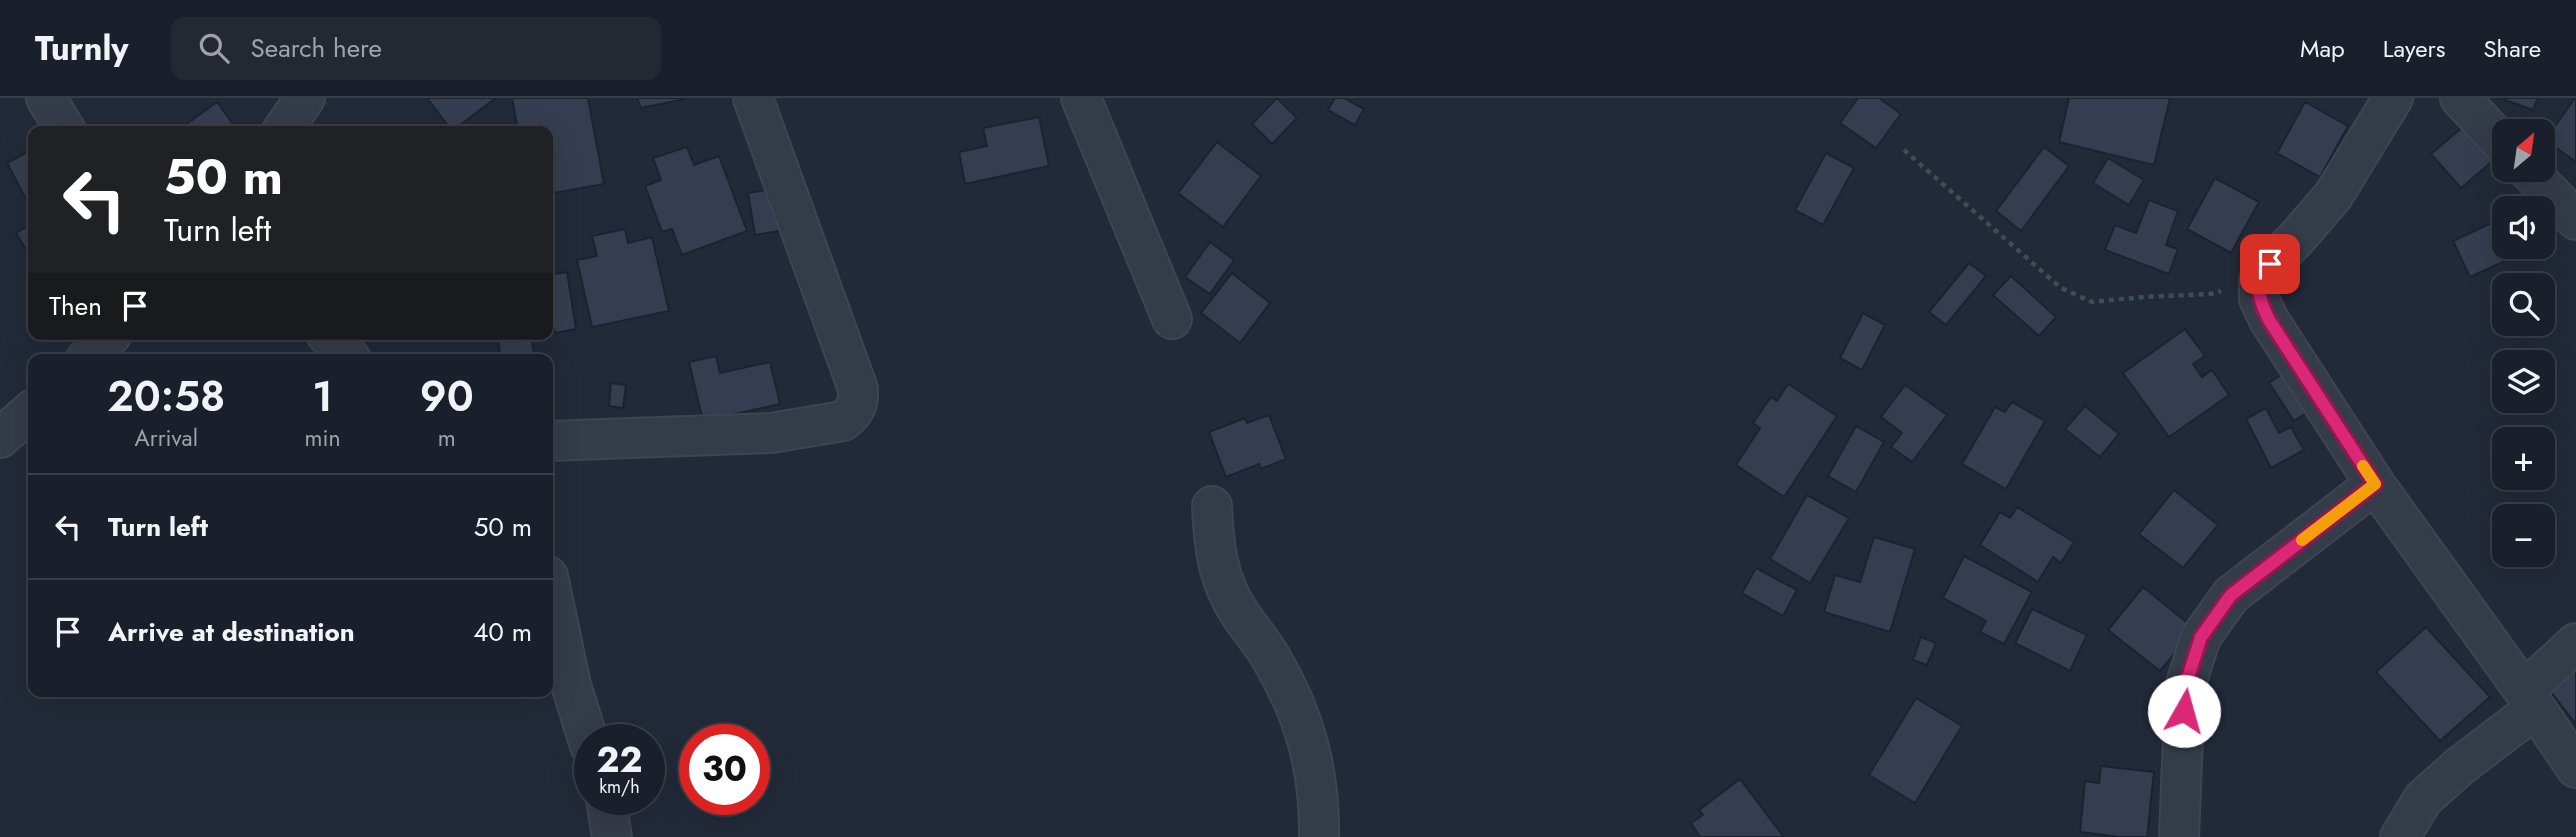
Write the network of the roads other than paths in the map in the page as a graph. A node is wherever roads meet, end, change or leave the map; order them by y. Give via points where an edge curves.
1 (46, 98) edge
2 (305, 98) edge
3 (753, 98) edge
4 (1081, 98) edge
5 (2393, 98) edge
6 (2460, 98) edge
7 (63, 126) edge
8 (285, 126) edge
9 (2492, 132) edge
10 (2540, 182) edge
11 (2576, 220) edge
12 (1172, 318) dead end
13 (105, 340) edge
14 (332, 340) edge
15 (91, 354) edge
16 (346, 354) edge
17 (28, 413) edge
18 (0, 438) edge
19 (553, 441) edge
20 (2375, 484) junction
21 (1212, 506) dead end
22 (553, 600) edge
23 (2576, 643) edge
24 (2529, 700) junction
25 (583, 724) edge
26 (2576, 768) edge
27 (608, 815) edge
28 (612, 837) edge
29 (1319, 837) edge
30 (2179, 837) edge
31 (2400, 837) edge

1 - 7 street
2 - 8 street
3 - 19 street via 858,389 857,406 843,421 771,433
4 - 12 street
5 - 20 street via 2333,196 2259,281 2259,299 2269,320
6 - 9 street
10 - 11 street
13 - 15 street
14 - 16 street
17 - 18 street
20 - 24 street
20 - 30 street via 2231,595 2201,637 2185,687
21 - 29 street via 1215,555 1224,585 1271,657 1311,747 1320,803
22 - 25 street
23 - 24 street
24 - 26 street
24 - 31 street via 2423,799
27 - 28 street

